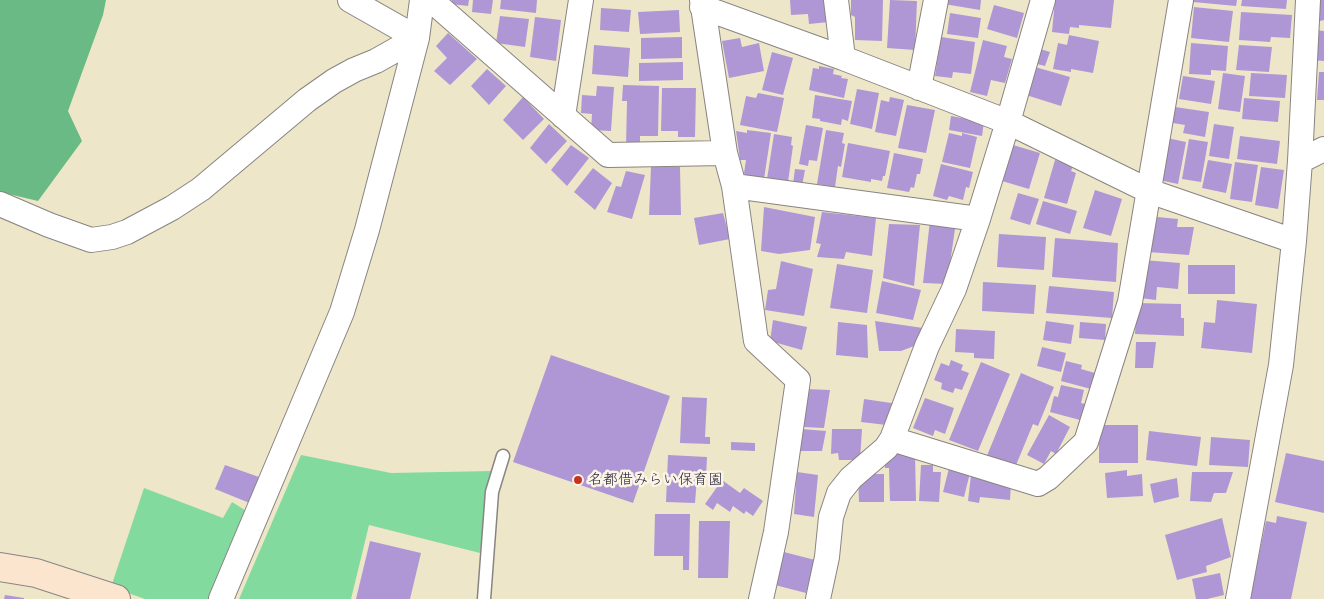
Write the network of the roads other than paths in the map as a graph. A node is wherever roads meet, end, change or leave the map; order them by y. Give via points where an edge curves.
1 (350, 0) edge
2 (422, 0) edge
3 (431, 0) edge
4 (581, 0) edge
5 (836, 0) edge
6 (936, 0) edge
7 (1043, 0) edge
8 (1182, 0) edge
9 (1308, 0) edge
10 (702, 4) edge
11 (417, 38) junction
12 (843, 58) junction
13 (919, 88) junction
14 (563, 116) junction
15 (1008, 122) junction
16 (1324, 149) edge
17 (726, 153) junction
18 (1300, 160) junction
19 (734, 186) junction
20 (1149, 191) junction
21 (0, 204) edge
22 (978, 219) junction
23 (1294, 241) junction
24 (892, 439) junction
25 (503, 456) dead end
26 (0, 567) edge
27 (116, 599) edge
28 (222, 599) edge
29 (484, 599) edge
30 (761, 599) edge
31 (818, 599) edge
32 (1238, 599) edge

1 - 11 street
2 - 11 street
3 - 14 street
4 - 14 street
5 - 12 street
6 - 13 street
7 - 15 street
8 - 20 street
9 - 18 street
10 - 12 street
10 - 17 street
11 - 21 street via 334,81 201,189 127,232 91,240
11 - 28 street via 342,312
12 - 13 street
13 - 15 street
14 - 17 street via 608,155
15 - 20 street
15 - 22 street
16 - 18 street
17 - 19 street
18 - 23 street
19 - 22 street
19 - 30 street via 756,341 798,380 776,532
20 - 23 street
20 - 24 street via 1130,302 1086,442 1038,484
22 - 24 street via 954,289 927,346
23 - 32 street via 1281,365
24 - 31 street via 839,493 831,517
25 - 29 lane via 492,492
26 - 27 street via 36,573

